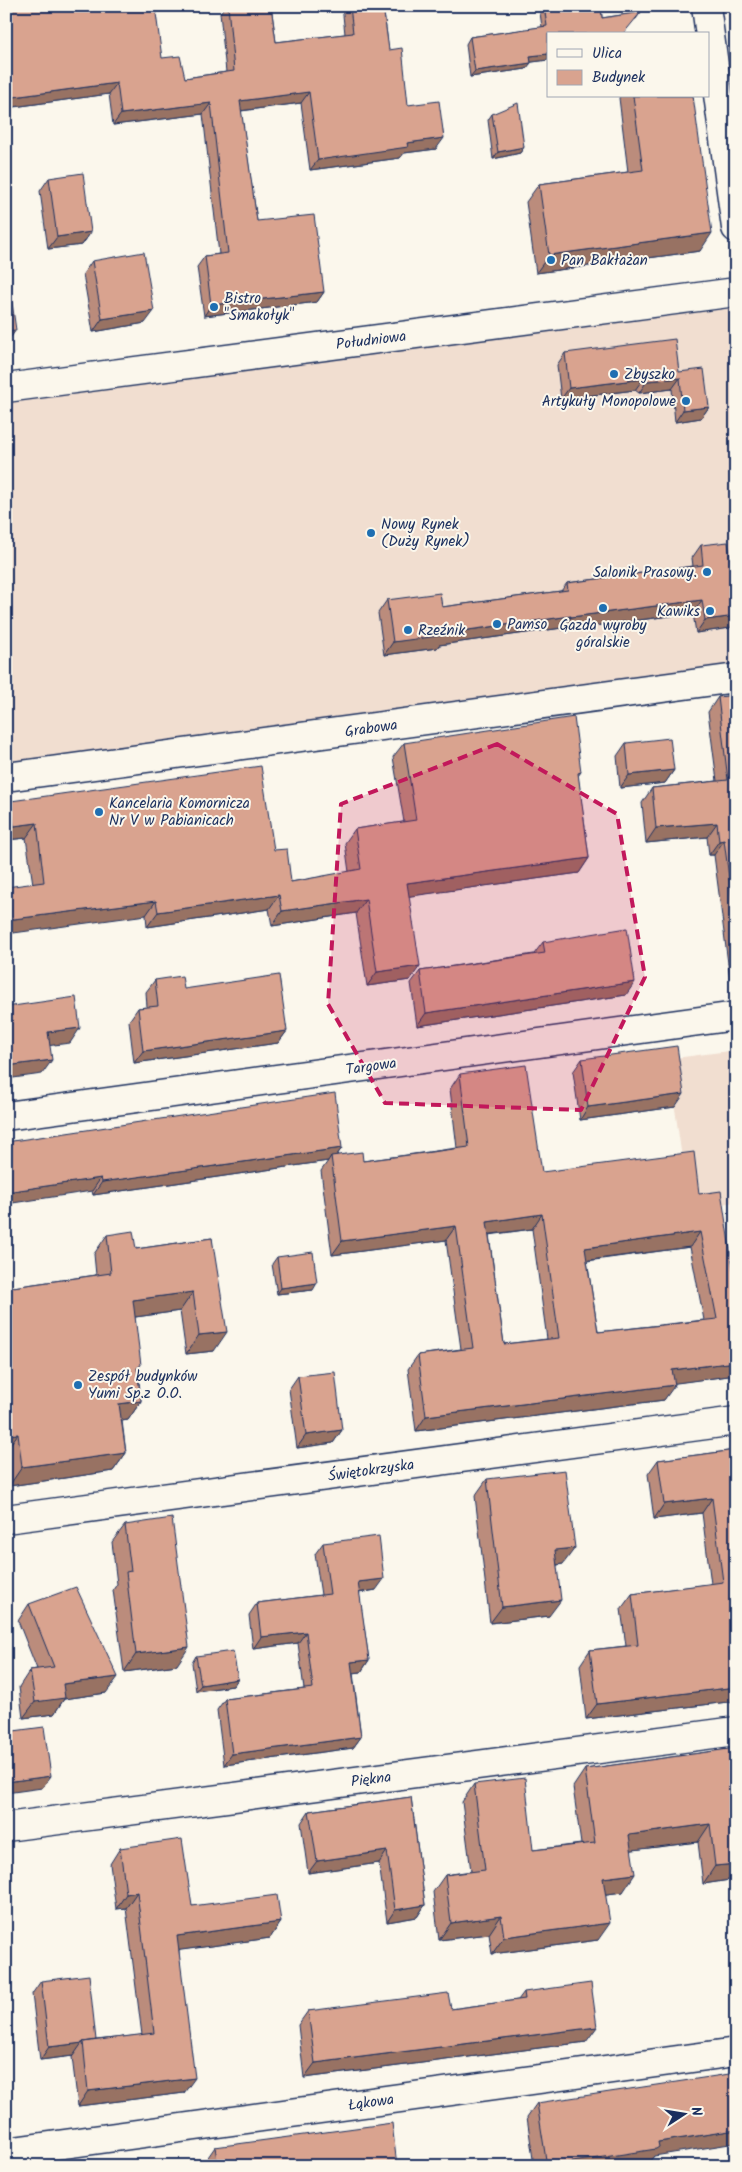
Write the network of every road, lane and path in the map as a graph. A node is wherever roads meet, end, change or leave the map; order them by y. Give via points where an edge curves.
1 (706, 6) edge
2 (710, 32) edge
3 (710, 36) edge
4 (736, 228) edge
5 (736, 292) edge
6 (6, 388) edge
7 (736, 678) edge
8 (6, 777) edge
9 (736, 1016) edge
10 (6, 1116) edge
11 (736, 1421) edge
12 (6, 1519) edge
13 (736, 1731) edge
14 (6, 1827) edge
15 (736, 2052) edge
16 (6, 2152) edge

1 - 2 street
3 - 4 street
5 - 6 street, Południowa
7 - 8 street, Grabowa
9 - 10 street, Targowa
11 - 12 street, Świętokrzyska
13 - 14 street, Piękna
15 - 16 street, Łąkowa

